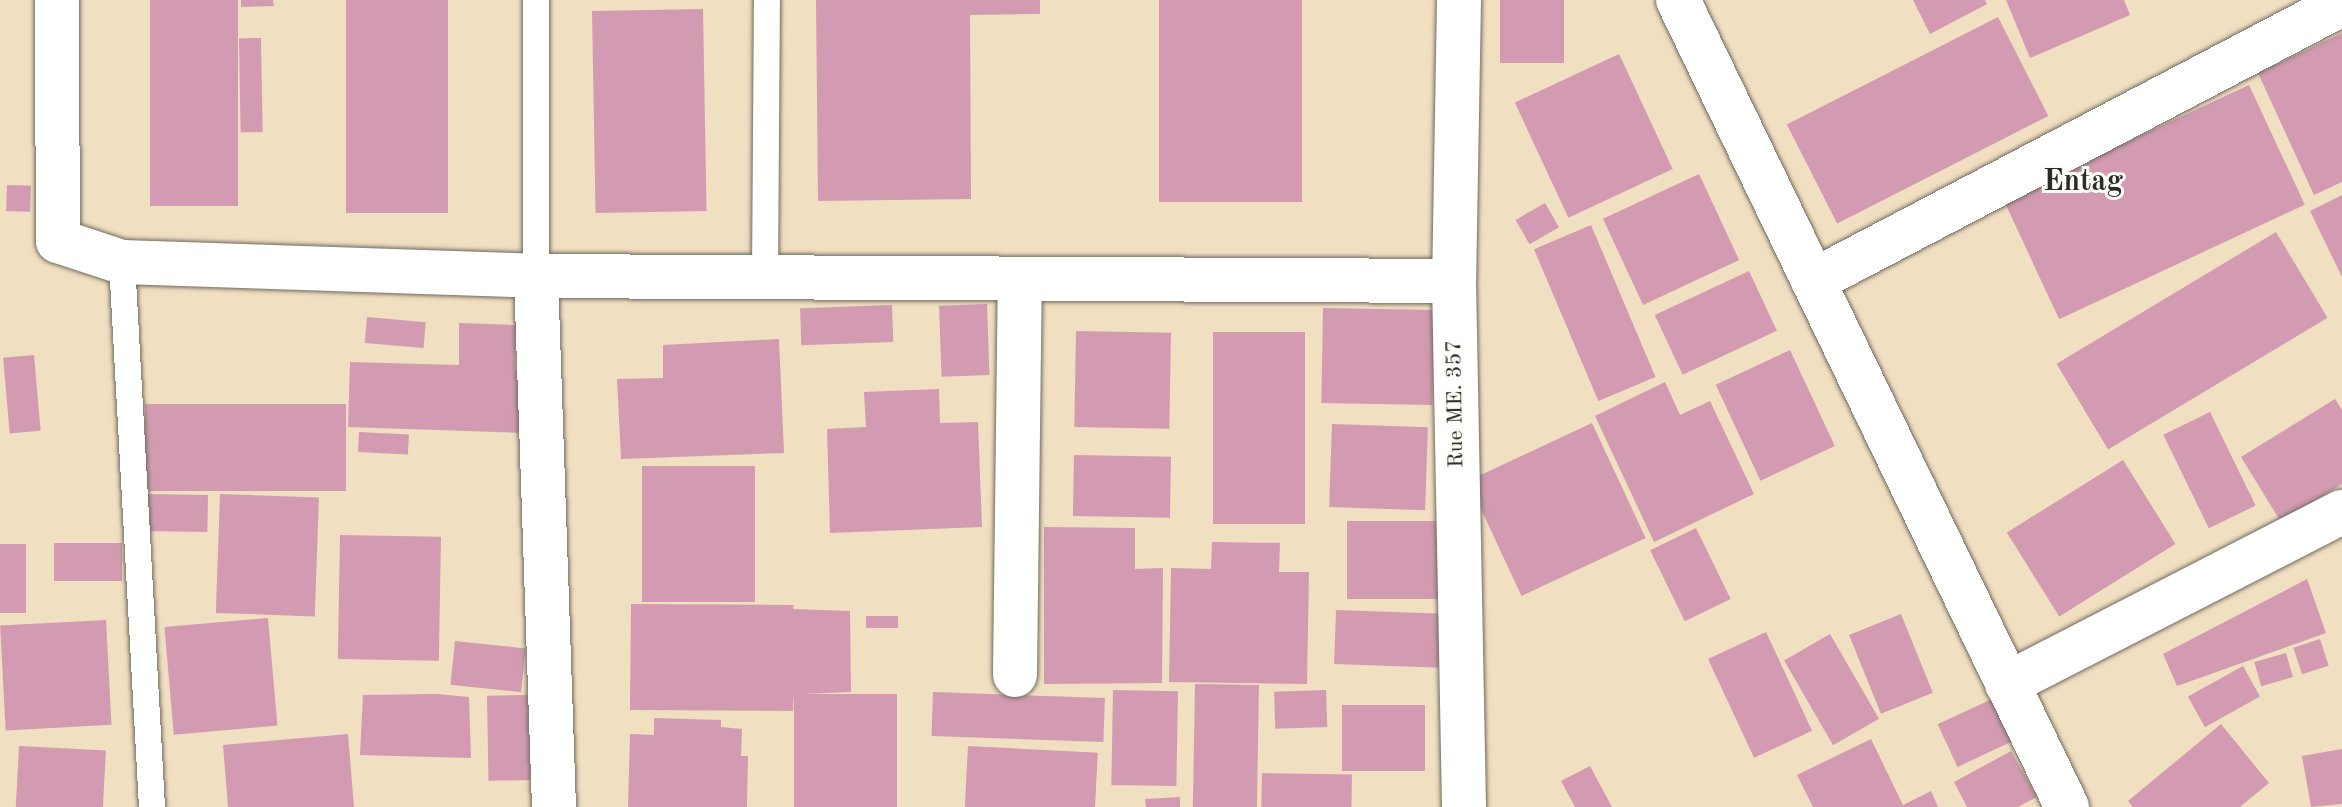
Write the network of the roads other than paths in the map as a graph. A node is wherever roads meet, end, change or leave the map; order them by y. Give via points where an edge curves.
1 (57, 0) edge
2 (536, 0) edge
3 (767, 0) edge
4 (1459, 0) edge
5 (1678, 0) edge
6 (2342, 4) edge
7 (122, 262) junction
8 (536, 276) junction
9 (765, 278) junction
10 (1020, 280) junction
11 (1454, 281) junction
12 (1813, 281) junction
13 (2342, 512) edge
14 (1015, 675) dead end
15 (2007, 684) junction
16 (152, 807) edge
17 (554, 807) edge
18 (1464, 807) edge
19 (2067, 807) edge

1 - 7 street via 58,241
2 - 8 lane
3 - 9 lane
4 - 11 street, Rue ME. 357
5 - 12 street
6 - 12 street
7 - 8 street
7 - 16 lane
8 - 9 street
8 - 17 street
9 - 10 street
10 - 11 street
10 - 14 street
11 - 18 street, Rue ME. 357
12 - 15 street
13 - 15 street
15 - 19 street

